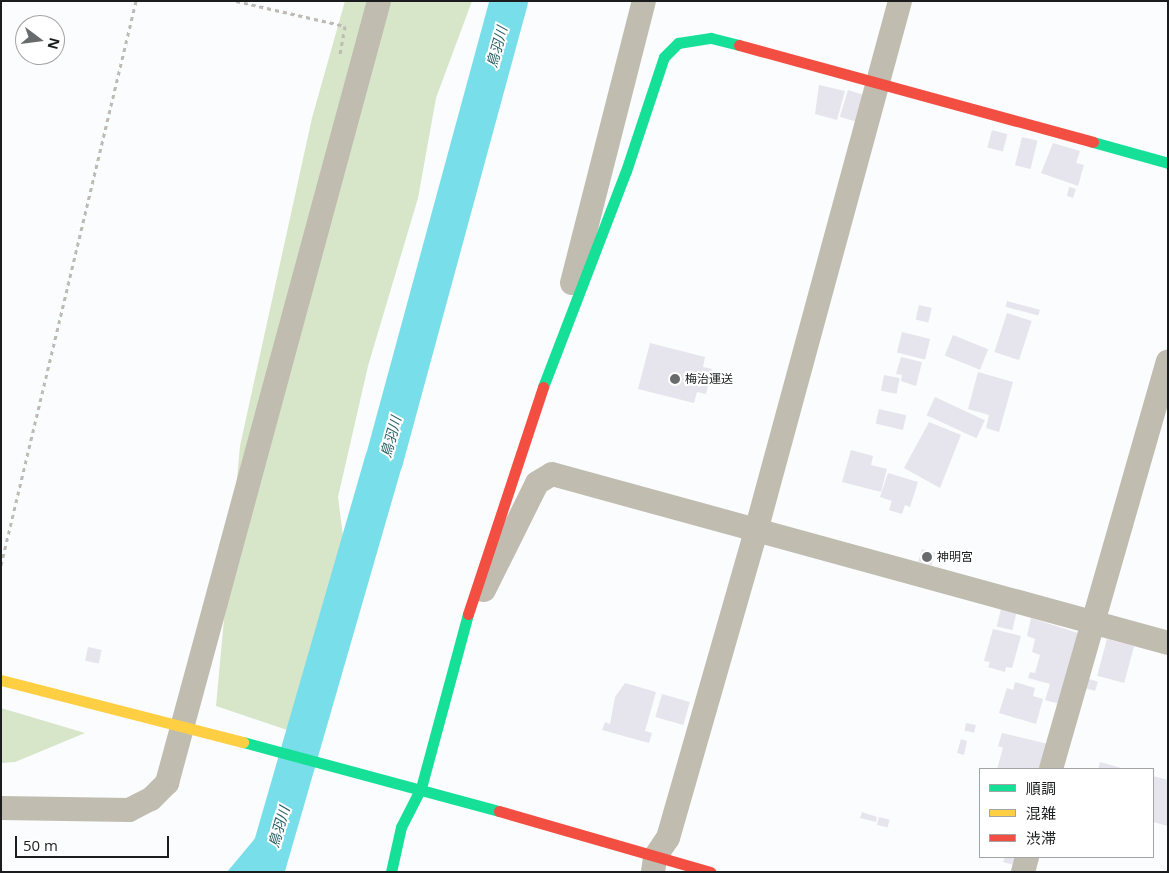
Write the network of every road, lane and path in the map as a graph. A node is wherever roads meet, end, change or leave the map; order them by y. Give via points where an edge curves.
1 (136, 1) edge
2 (236, 1) edge
3 (379, 1) edge
4 (644, 1) edge
5 (900, 1) edge
6 (338, 65) dead end
7 (878, 80) junction
8 (1168, 164) edge
9 (1168, 361) edge
10 (551, 368) junction
11 (756, 531) junction
12 (1, 565) edge
13 (469, 612) junction
14 (1094, 622) junction
15 (1168, 643) edge
16 (1, 680) edge
17 (192, 728) junction
18 (1051, 768) edge
19 (422, 788) junction
20 (1, 808) edge
21 (1027, 858) edge
22 (654, 864) edge
23 (391, 872) edge
24 (710, 872) edge
25 (1023, 872) edge

1 - 12 path
2 - 6 path via 345,26
3 - 17 street
4 - 10 street
5 - 7 street
7 - 8 street
7 - 10 street via 711,38 678,44 664,57 626,171
7 - 11 street
9 - 14 street
10 - 13 street
11 - 13 street via 552,474 538,483 493,576
11 - 14 street
11 - 22 street via 668,838
13 - 19 street
14 - 15 street
14 - 18 street
16 - 17 street
17 - 19 street
17 - 20 street via 167,783 152,799 129,810
19 - 22 street
19 - 23 street via 401,827
21 - 25 street
22 - 24 street

